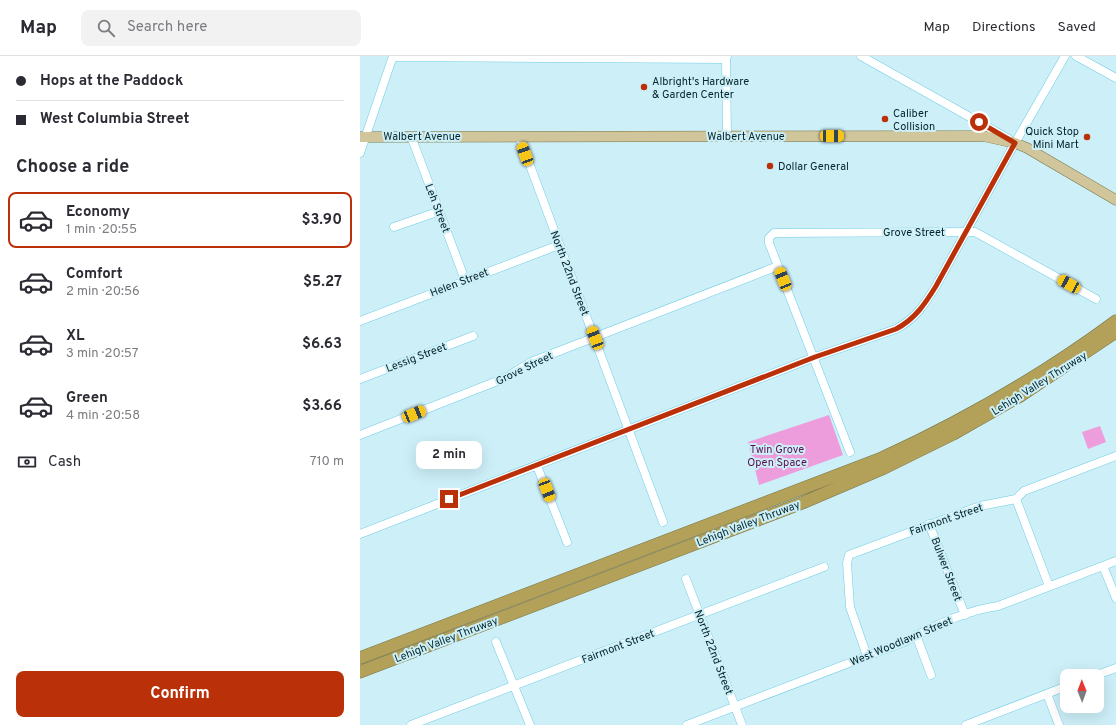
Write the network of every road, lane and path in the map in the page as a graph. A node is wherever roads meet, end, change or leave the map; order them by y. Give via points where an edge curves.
1 (393, 56) edge
2 (861, 56) edge
3 (1065, 56) edge
4 (1076, 56) edge
5 (726, 57) edge
6 (1116, 78) edge
7 (411, 136) junction
8 (519, 136) junction
9 (727, 136) junction
10 (363, 137) edge
11 (1015, 143) junction
12 (360, 153) edge
13 (1116, 200) edge
14 (440, 211) junction
15 (394, 227) dead end
16 (966, 232) junction
17 (559, 245) junction
18 (778, 266) junction
19 (465, 280) junction
20 (1096, 299) dead end
21 (360, 320) edge
22 (1116, 321) edge
23 (1116, 332) edge
24 (473, 336) dead end
25 (595, 338) junction
26 (815, 357) junction
27 (360, 379) edge
28 (630, 430) junction
29 (360, 435) edge
30 (850, 452) dead end
31 (1116, 456) edge
32 (538, 466) junction
33 (1016, 499) junction
34 (663, 522) dead end
35 (929, 524) junction
36 (360, 534) edge
37 (567, 542) dead end
38 (1116, 561) edge
39 (1103, 566) junction
40 (824, 567) dead end
41 (686, 578) dead end
42 (1049, 586) junction
43 (1116, 598) edge
44 (700, 614) junction
45 (965, 615) junction
46 (916, 636) junction
47 (496, 642) dead end
48 (867, 656) junction
49 (360, 658) edge
50 (1116, 668) edge
51 (360, 672) edge
52 (1104, 672) edge
53 (931, 675) dead end
54 (514, 685) junction
55 (1060, 689) edge
56 (1048, 694) junction
57 (735, 707) junction
58 (411, 725) edge
59 (530, 725) edge
60 (687, 725) edge
61 (742, 725) edge
62 (966, 725) edge
63 (1059, 725) edge

1 - 5 street
1 - 10 street
2 - 11 street
3 - 11 street
4 - 6 street
5 - 9 street
7 - 8 main road, Walbert Avenue
7 - 10 main road, Walbert Avenue
7 - 14 street, Leh Street
8 - 9 main road, Walbert Avenue
8 - 17 street, North 22nd Street
9 - 11 main road, Walbert Avenue via 967,135
10 - 12 street
11 - 13 main road, Walbert Avenue
11 - 16 street
14 - 15 street
14 - 19 street, Leh Street
16 - 18 street, Grove Street via 774,233 769,238 769,243
16 - 20 street, Grove Street via 975,232
16 - 26 street via 936,286 915,317 896,329
17 - 19 street, Helen Street
17 - 25 street, North 22nd Street
18 - 25 street, Grove Street
18 - 26 street
19 - 21 street, Helen Street
22 - 49 highway, Lehigh Valley Thruway via 1016,388 949,426 895,452
23 - 51 highway, Lehigh Valley Thruway via 1059,372 1000,408 884,468 802,503
24 - 27 street, Lessig Street
25 - 28 street, North 22nd Street
25 - 29 street, Grove Street via 531,362 505,378
26 - 28 street
26 - 30 street
28 - 32 street
28 - 34 street, North 22nd Street
31 - 33 street, Fairmont Street via 1024,491
32 - 36 street
32 - 37 street
33 - 35 street, Fairmont Street via 980,506
33 - 42 street
35 - 45 street, Bulwer Street
35 - 48 street, Fairmont Street via 848,557 850,607
38 - 39 street, West Woodlawn Street
39 - 42 street, West Woodlawn Street
39 - 43 street
40 - 44 street, Fairmont Street
41 - 44 street, North 22nd Street
42 - 45 street, West Woodlawn Street via 998,606 984,607
44 - 54 street, Fairmont Street
44 - 57 street, North 22nd Street
45 - 46 street, West Woodlawn Street
46 - 48 street, West Woodlawn Street
46 - 53 street
47 - 54 street
48 - 57 street, West Woodlawn Street
50 - 52 street
54 - 58 street, Fairmont Street
54 - 59 street
55 - 56 street
56 - 62 street
56 - 63 street
57 - 60 street, West Woodlawn Street
57 - 61 street, North 22nd Street

